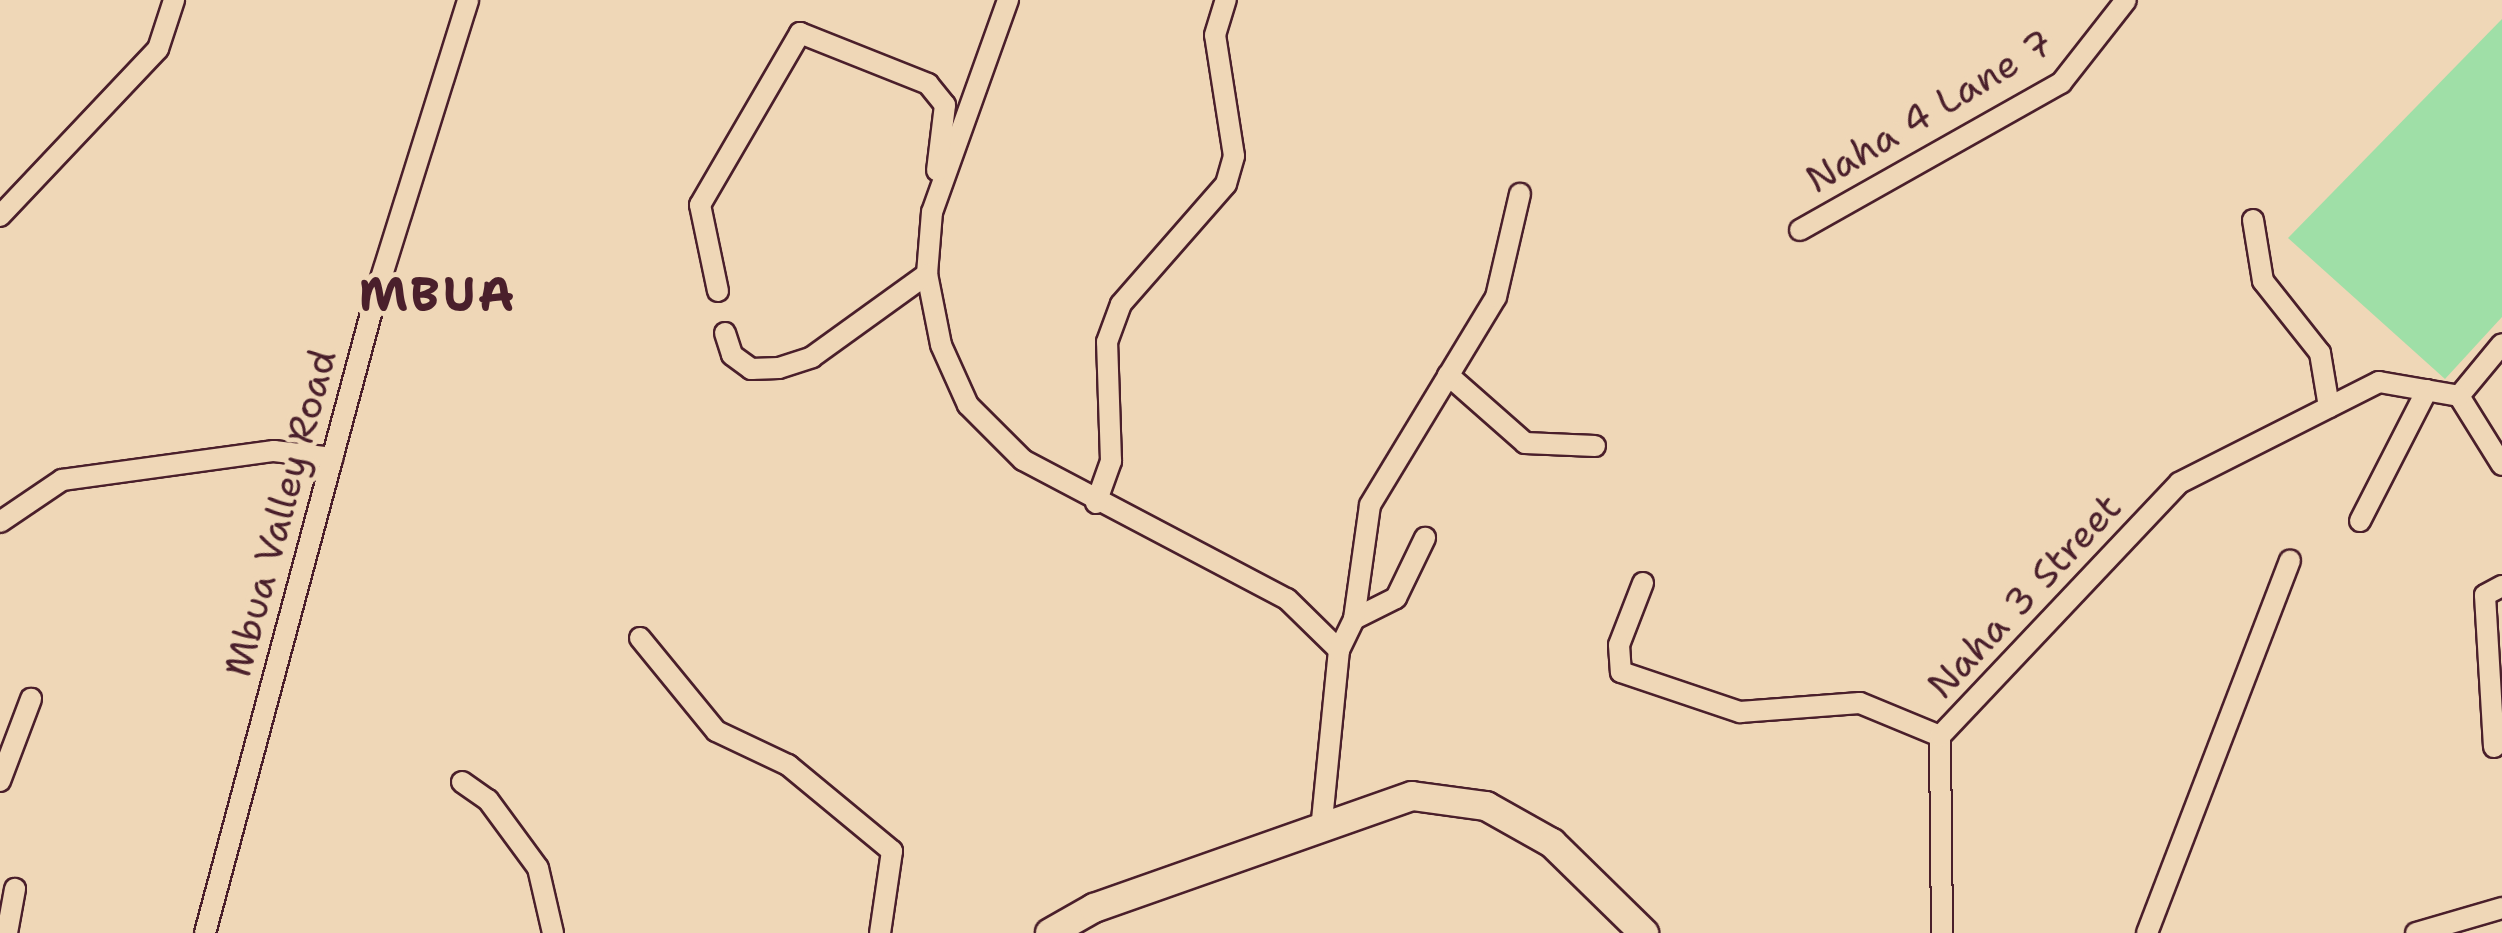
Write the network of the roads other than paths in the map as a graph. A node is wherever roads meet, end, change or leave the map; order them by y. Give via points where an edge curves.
1 (174, 0) edge
2 (468, 0) edge
3 (1008, 0) edge
4 (1226, 0) edge
5 (2126, 0) edge
6 (1520, 194) dead end
7 (934, 202) junction
8 (0, 216) edge
9 (2253, 220) dead end
10 (1800, 230) dead end
11 (926, 274) junction
12 (718, 290) dead end
13 (725, 333) dead end
14 (2502, 344) edge
15 (1448, 375) junction
16 (2427, 390) junction
17 (2459, 396) junction
18 (2330, 408) junction
19 (1595, 446) dead end
20 (333, 458) junction
21 (2502, 466) edge
22 (1096, 503) junction
23 (2360, 521) dead end
24 (0, 522) edge
25 (1425, 538) dead end
26 (2290, 562) dead end
27 (1643, 582) dead end
28 (2502, 586) edge
29 (1354, 619) junction
30 (640, 638) dead end
31 (1339, 650) junction
32 (31, 698) dead end
33 (1940, 736) junction
34 (2494, 746) dead end
35 (0, 780) edge
36 (462, 782) dead end
37 (1321, 831) junction
38 (15, 890) dead end
39 (2502, 908) edge
40 (7, 933) edge
41 (205, 933) edge
42 (553, 933) edge
43 (880, 933) edge
44 (1050, 933) edge
45 (1644, 933) edge
46 (1942, 933) edge
47 (2147, 933) edge
48 (2416, 933) edge

1 - 8 street via 158,49
2 - 20 street, Mbua Valley Road
3 - 7 street
4 - 22 street via 1216,35 1234,156 1226,184 1121,304 1107,342 1112,461
5 - 10 street, Naha 4 Lane 7 via 2061,82
6 - 15 street via 1496,297
7 - 11 street
7 - 12 street via 945,105 928,84 800,33 700,204
9 - 18 street via 2263,281 2320,353
11 - 13 street via 812,357 779,368 751,369 732,355
11 - 22 street via 968,405 1024,460
14 - 17 street
15 - 19 street via 1526,443
15 - 29 street via 1370,505
16 - 17 street, Naha 3 Street
16 - 18 street, Naha 3 Street via 2379,382
16 - 23 street
17 - 21 street
18 - 33 street, Naha 3 Street via 2178,484
20 - 24 street via 274,451 62,480
20 - 41 street, Mbua Valley Road
22 - 31 street via 1288,599
25 - 29 street via 1396,598
26 - 47 street
27 - 33 street via 1619,645 1621,672 1740,712 1860,703
28 - 34 street via 2485,595
29 - 31 street
30 - 43 street via 716,731 788,765 892,851
31 - 37 street
32 - 35 street
33 - 46 street, Naha 3 Street
36 - 42 street via 488,800 538,868
37 - 44 street via 1094,908
37 - 45 street via 1412,796 1486,806 1552,843
38 - 40 street
39 - 48 street

